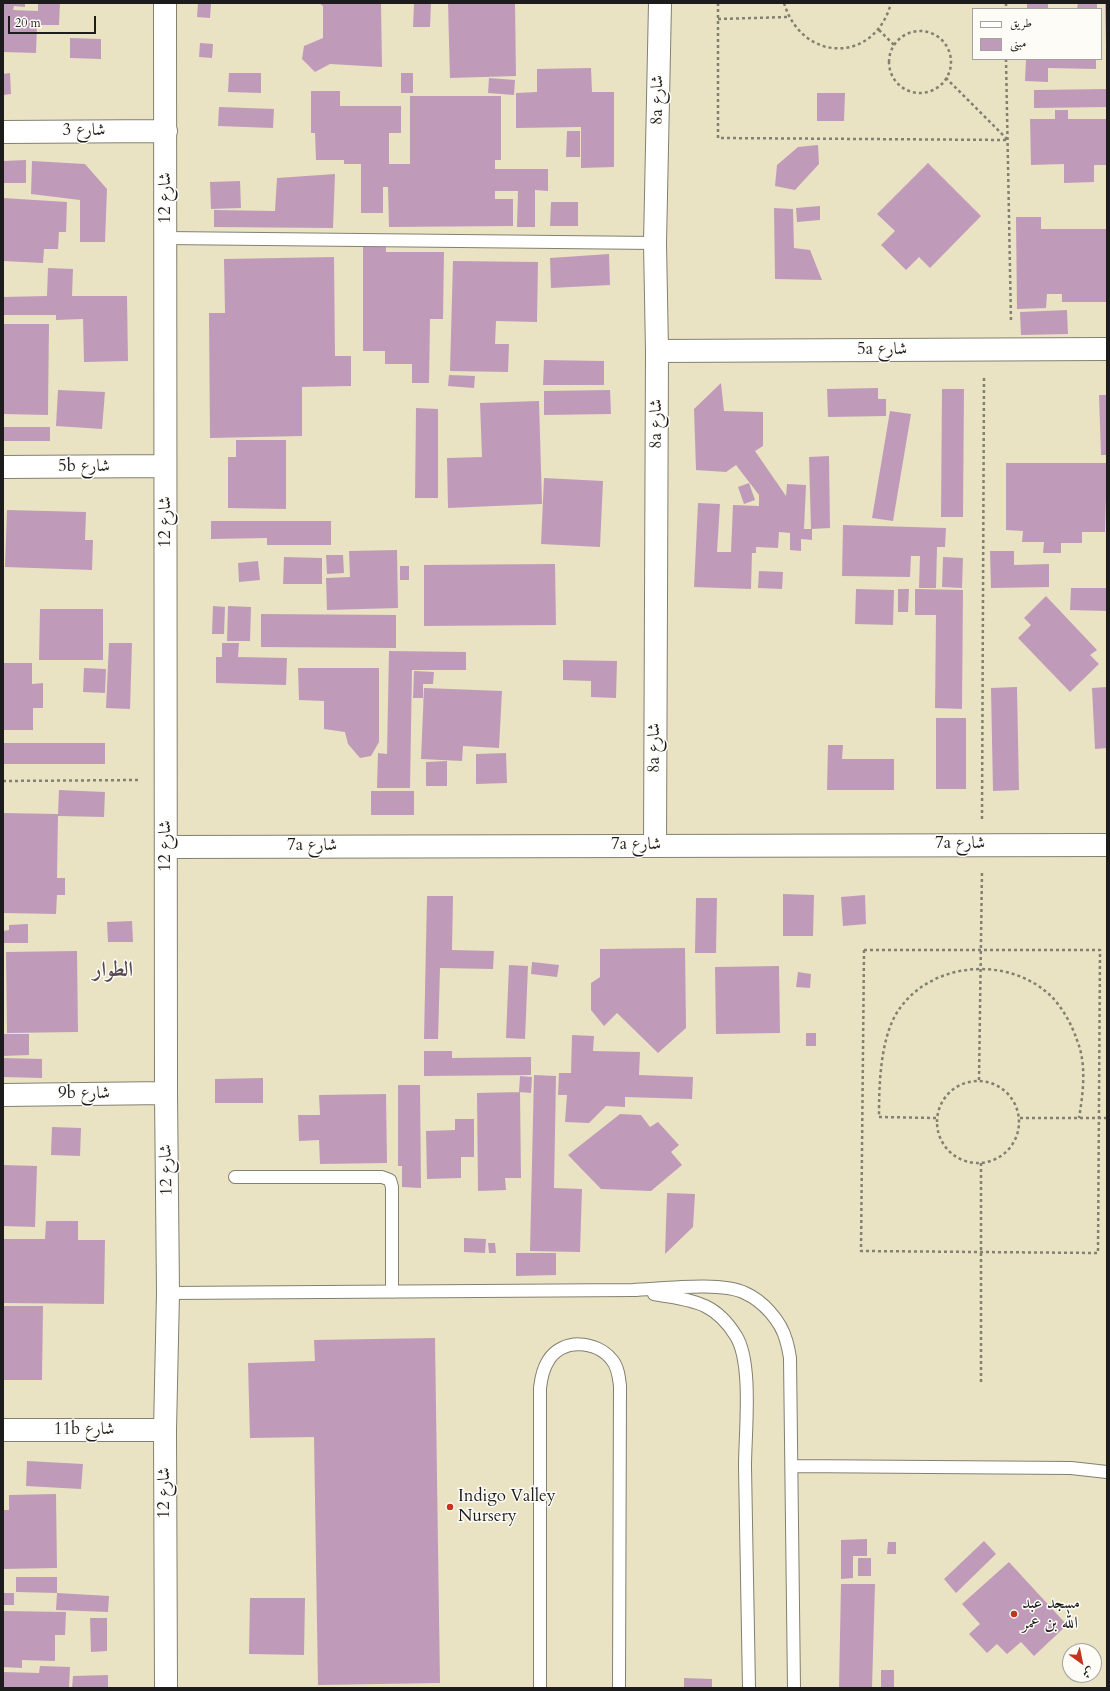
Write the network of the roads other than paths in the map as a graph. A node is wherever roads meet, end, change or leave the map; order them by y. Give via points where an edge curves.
1 (166, 3) edge
2 (660, 3) edge
3 (166, 131) junction
4 (3, 132) edge
5 (165, 238) junction
6 (655, 243) junction
7 (1107, 350) edge
8 (657, 351) junction
9 (166, 466) junction
10 (3, 467) edge
11 (655, 845) junction
12 (1107, 845) edge
13 (166, 847) junction
14 (3, 1094) edge
15 (166, 1094) junction
16 (235, 1177) dead end
17 (633, 1290) junction
18 (392, 1292) junction
19 (168, 1293) junction
20 (3, 1430) edge
21 (165, 1430) junction
22 (1107, 1462) edge
23 (792, 1466) junction
24 (1071, 1468) junction
25 (1107, 1472) edge
26 (166, 1688) edge
27 (540, 1688) edge
28 (619, 1688) edge
29 (749, 1688) edge
30 (794, 1688) edge

1 - 3 street, شارع 12
2 - 6 street, 8a شارع
3 - 4 street, شارع 3
3 - 5 street, شارع 12
5 - 6 lane
5 - 9 street, شارع 12
6 - 8 street, 8a شارع
7 - 8 street, 5a شارع
8 - 11 street, 8a شارع
9 - 10 street, 5b شارع
9 - 13 street, شارع 12
11 - 12 street, 7a شارع
11 - 13 street, 7a شارع
13 - 15 street, شارع 12
14 - 15 street, 9b شارع
15 - 19 street, شارع 12
16 - 18 lane via 382,1177 390,1180
17 - 18 lane
17 - 23 lane via 722,1288 745,1292 764,1306 779,1325 790,1358
17 - 29 lane via 697,1302 714,1310 737,1337 742,1351 746,1367
18 - 19 lane
19 - 21 street, شارع 12
20 - 21 street, 11b شارع
21 - 26 street, شارع 12
22 - 24 lane
23 - 24 lane
23 - 30 lane
24 - 25 lane
27 - 28 lane via 540,1388 542,1374 548,1361 559,1350 573,1344 588,1344 602,1350 613,1360 619,1374

